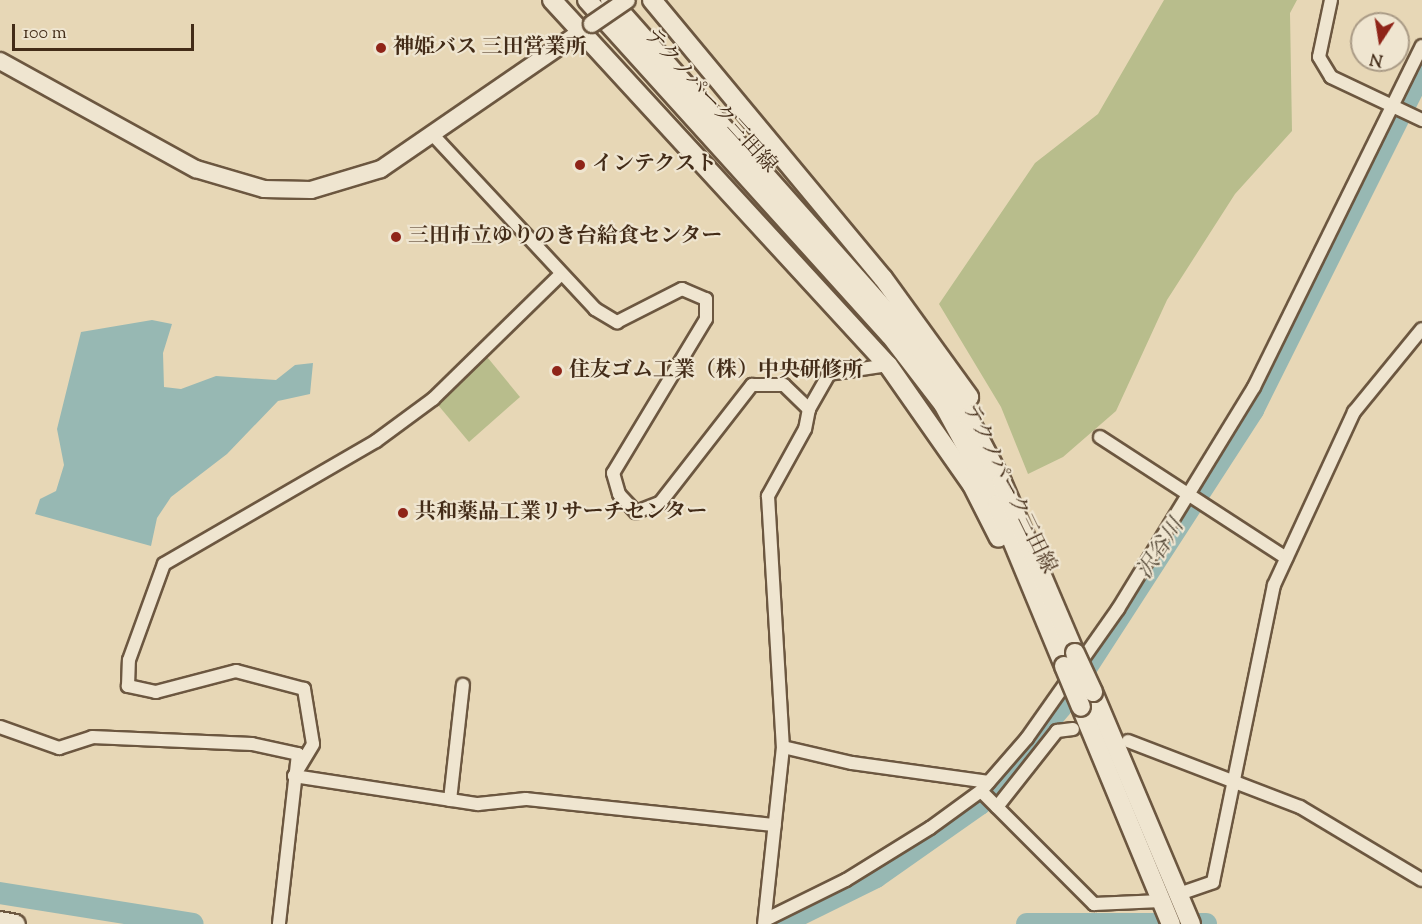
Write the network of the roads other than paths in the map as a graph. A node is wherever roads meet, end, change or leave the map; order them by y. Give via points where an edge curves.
1 (552, 0) edge
2 (587, 0) edge
3 (610, 0) edge
4 (627, 0) edge
5 (652, 0) edge
6 (1331, 0) edge
7 (586, 28) junction
8 (1422, 46) edge
9 (0, 61) edge
10 (1394, 107) junction
11 (1422, 120) edge
12 (433, 135) junction
13 (559, 276) junction
14 (1422, 329) edge
15 (888, 365) junction
16 (809, 409) junction
17 (1100, 437) dead end
18 (1187, 497) junction
19 (1037, 558) junction
20 (1286, 558) junction
21 (1035, 595) junction
22 (1070, 660) junction
23 (463, 685) dead end
24 (0, 727) edge
25 (1073, 729) dead end
26 (1128, 741) dead end
27 (783, 747) junction
28 (294, 776) junction
29 (1233, 777) junction
30 (985, 787) junction
31 (450, 800) junction
32 (997, 807) junction
33 (775, 825) junction
34 (1422, 880) edge
35 (1175, 911) edge
36 (0, 921) edge
37 (765, 922) edge
38 (16, 924) edge
39 (279, 924) edge

1 - 7 main road
2 - 21 main road, テクノパーク三田線 via 890,335 944,404 997,504
3 - 19 main road, テクノパーク三田線 via 925,355 968,417
4 - 7 street, bridge
5 - 19 main road via 934,344 1009,474 1038,538
6 - 10 street via 1319,57 1332,77
7 - 12 street
7 - 15 main road
8 - 10 street
9 - 12 street via 196,169 264,189 311,190 352,180
10 - 11 street
10 - 18 street via 1254,387
12 - 13 street
13 - 16 street via 617,322 682,289 706,299 706,319 613,473 619,494 636,512 660,503 752,385 784,385
13 - 28 street via 433,399 376,441 164,564 129,660 128,686 156,692 236,671 304,689 312,712 313,744
14 - 20 street via 1354,412
15 - 16 street via 829,374
15 - 21 main road via 972,484
16 - 27 street via 805,429 768,496
17 - 18 street
18 - 20 street
18 - 30 street via 1118,609
19 - 22 main road, テクノパーク三田線
20 - 29 street via 1267,612
21 - 22 main road, テクノパーク三田線
22 - 35 main road, テクノパーク三田線, bridge via 1081,707
22 - 35 main road, テクノパーク三田線, bridge via 1093,692
23 - 31 street
24 - 28 street via 59,748 92,737 252,744 298,754
25 - 32 street via 1057,731
26 - 29 street
27 - 30 street
27 - 33 street
28 - 31 street
28 - 39 street
29 - 34 street via 1300,807
29 - 35 street via 1213,882
30 - 32 street
30 - 37 street via 846,880
31 - 33 street via 526,799
32 - 35 street via 1094,904
33 - 37 street
36 - 38 main road

